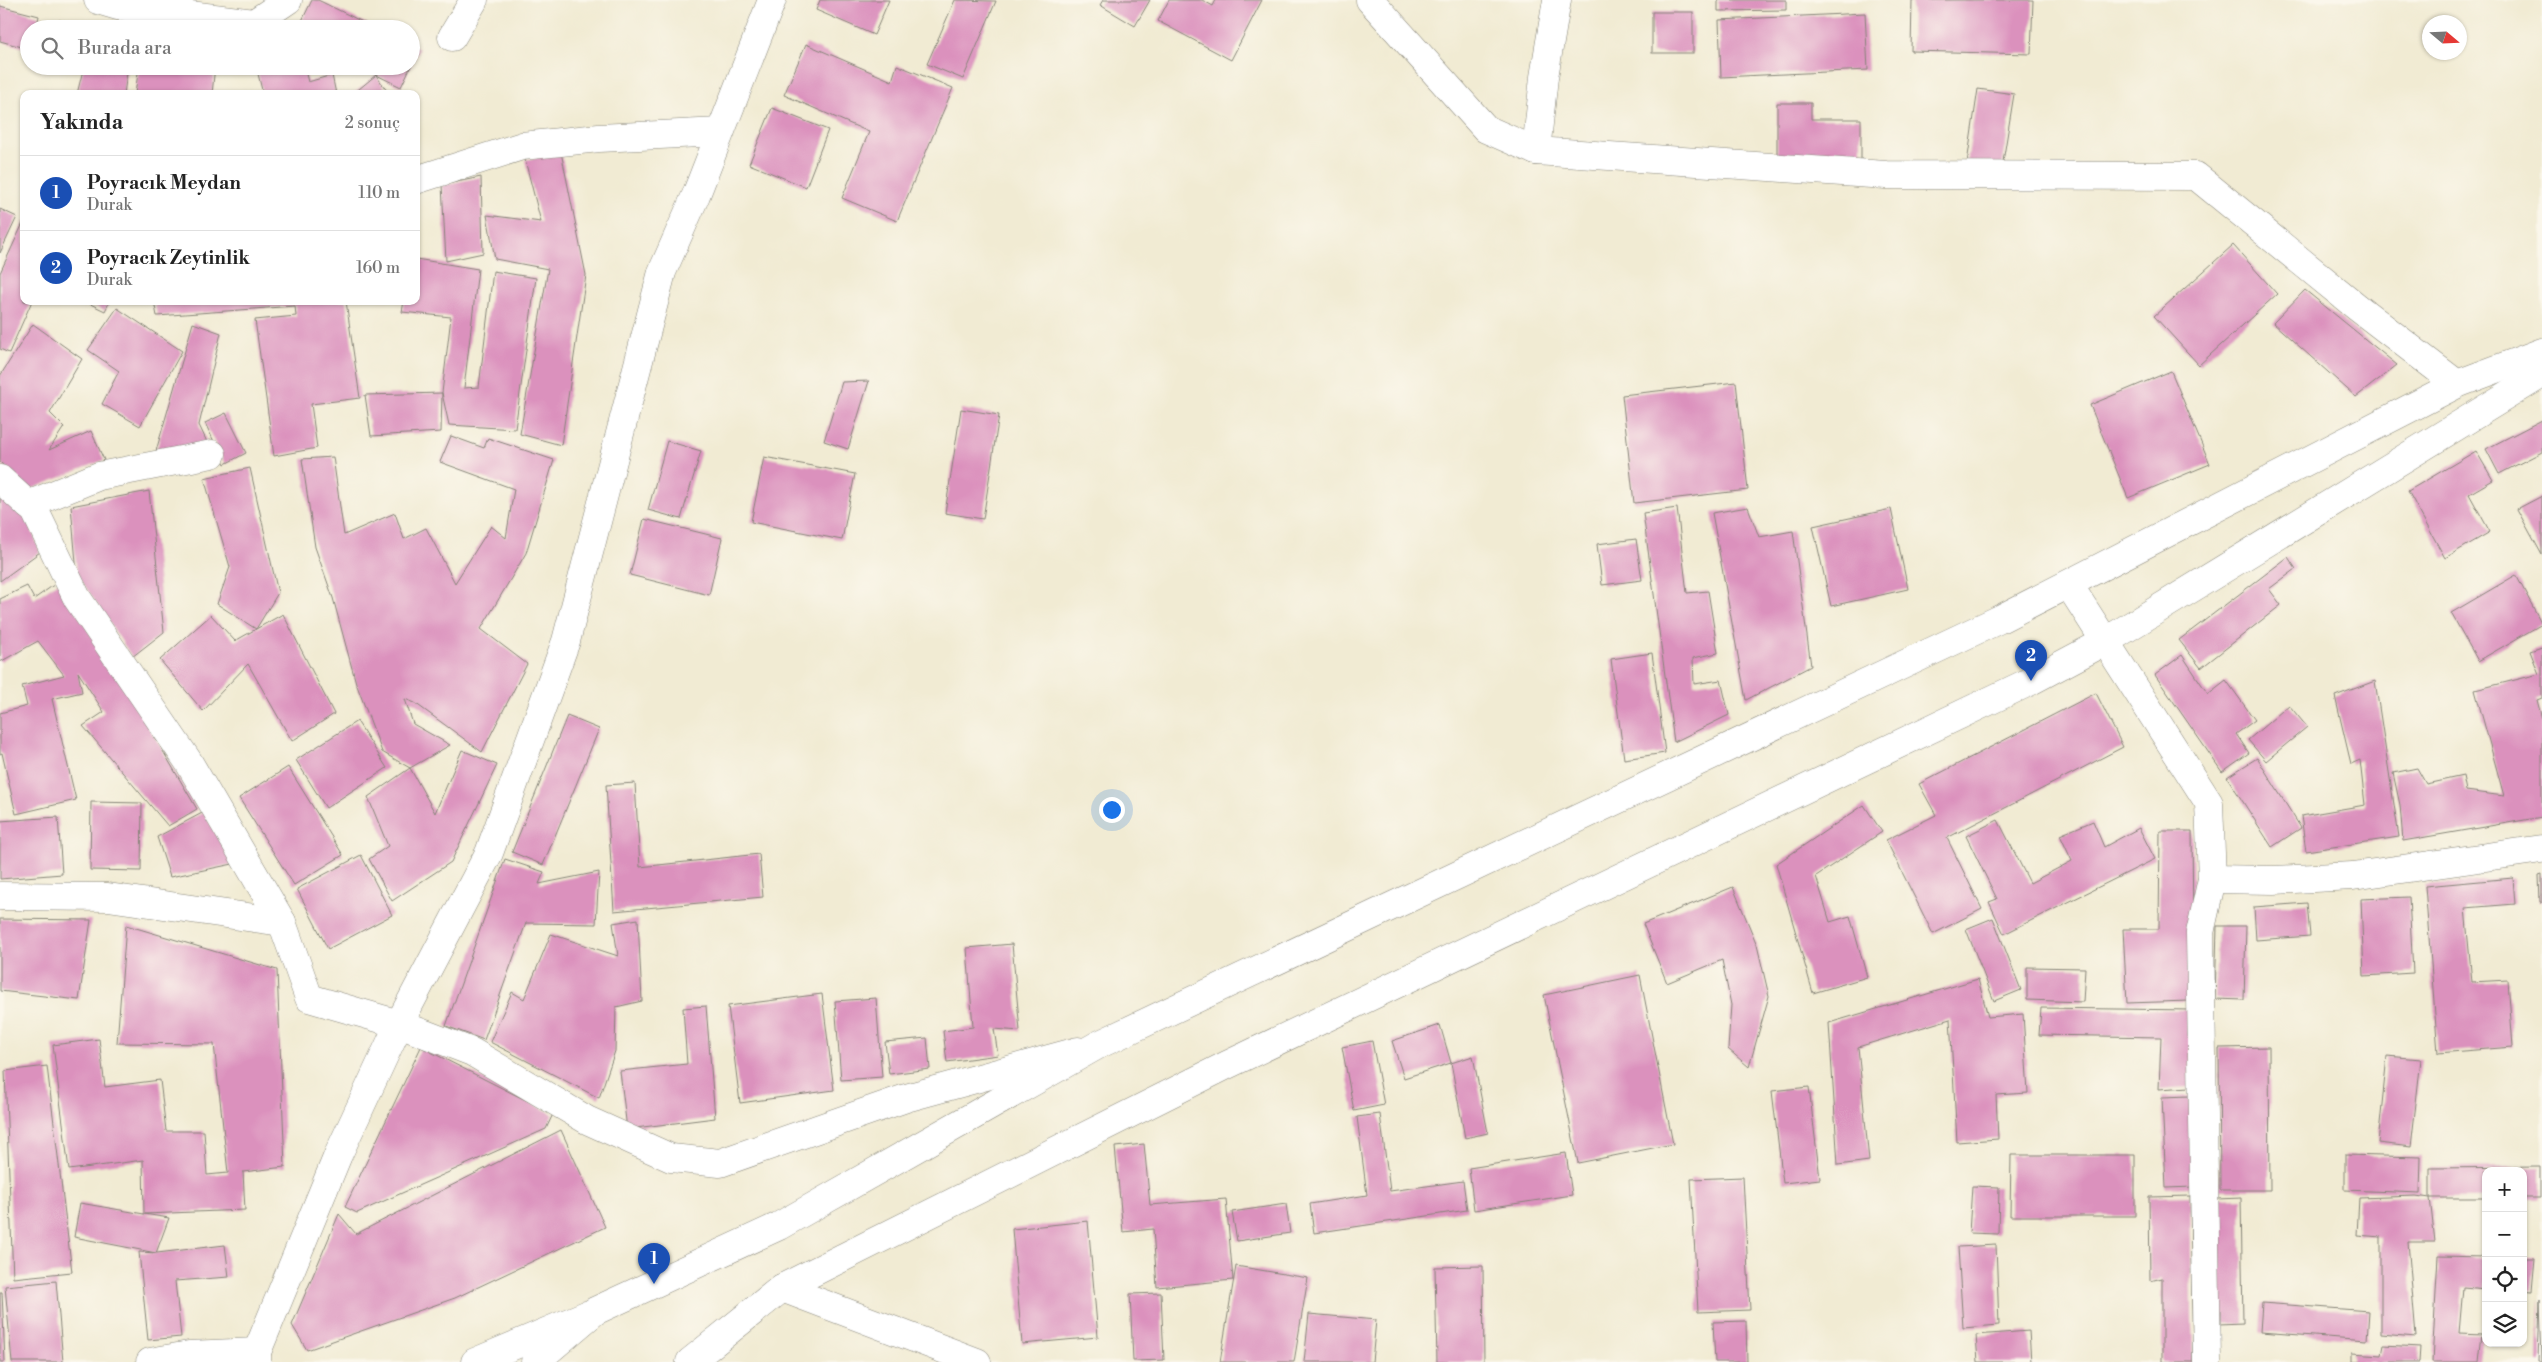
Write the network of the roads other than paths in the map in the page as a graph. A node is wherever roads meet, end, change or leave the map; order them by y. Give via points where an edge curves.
1 (98, 0) edge
2 (288, 0) edge
3 (474, 0) edge
4 (772, 0) edge
5 (1370, 0) edge
6 (1557, 0) edge
7 (230, 20) edge
8 (258, 20) edge
9 (452, 37) dead end
10 (720, 132) junction
11 (1536, 151) junction
12 (420, 179) edge
13 (2542, 352) edge
14 (2542, 374) edge
15 (2457, 384) junction
16 (212, 454) dead end
17 (0, 479) edge
18 (28, 505) junction
19 (2069, 585) junction
20 (2106, 641) junction
21 (2542, 849) edge
22 (2212, 879) junction
23 (0, 896) edge
24 (282, 922) junction
25 (398, 1024) junction
26 (1098, 1045) junction
27 (782, 1288) junction
28 (594, 1311) junction
29 (257, 1357) edge
30 (150, 1362) edge
31 (475, 1362) edge
32 (535, 1362) edge
33 (690, 1362) edge
34 (977, 1362) edge
35 (2207, 1362) edge

1 - 7 street via 118,6
2 - 8 street
3 - 9 street
4 - 10 street
5 - 11 street via 1486,130
6 - 11 street
10 - 12 street via 599,138 522,146
10 - 25 street via 662,272 563,650 489,853
11 - 15 street via 1886,175 2196,176
13 - 15 street
14 - 20 street
15 - 19 street
16 - 18 street via 99,476
17 - 18 street
18 - 24 street via 35,511 77,598 188,761
19 - 20 street
19 - 26 street
20 - 22 street via 2209,803
20 - 27 street via 2022,685 1227,1066
21 - 22 street via 2353,876
22 - 35 street via 2200,933
23 - 24 street via 108,897
24 - 25 street via 309,998
25 - 26 street via 472,1052 587,1120 671,1158 720,1163 906,1098
25 - 29 street via 338,1155
26 - 28 street via 779,1226
27 - 33 street
27 - 34 street
28 - 31 street
28 - 32 street
29 - 30 street via 189,1354

